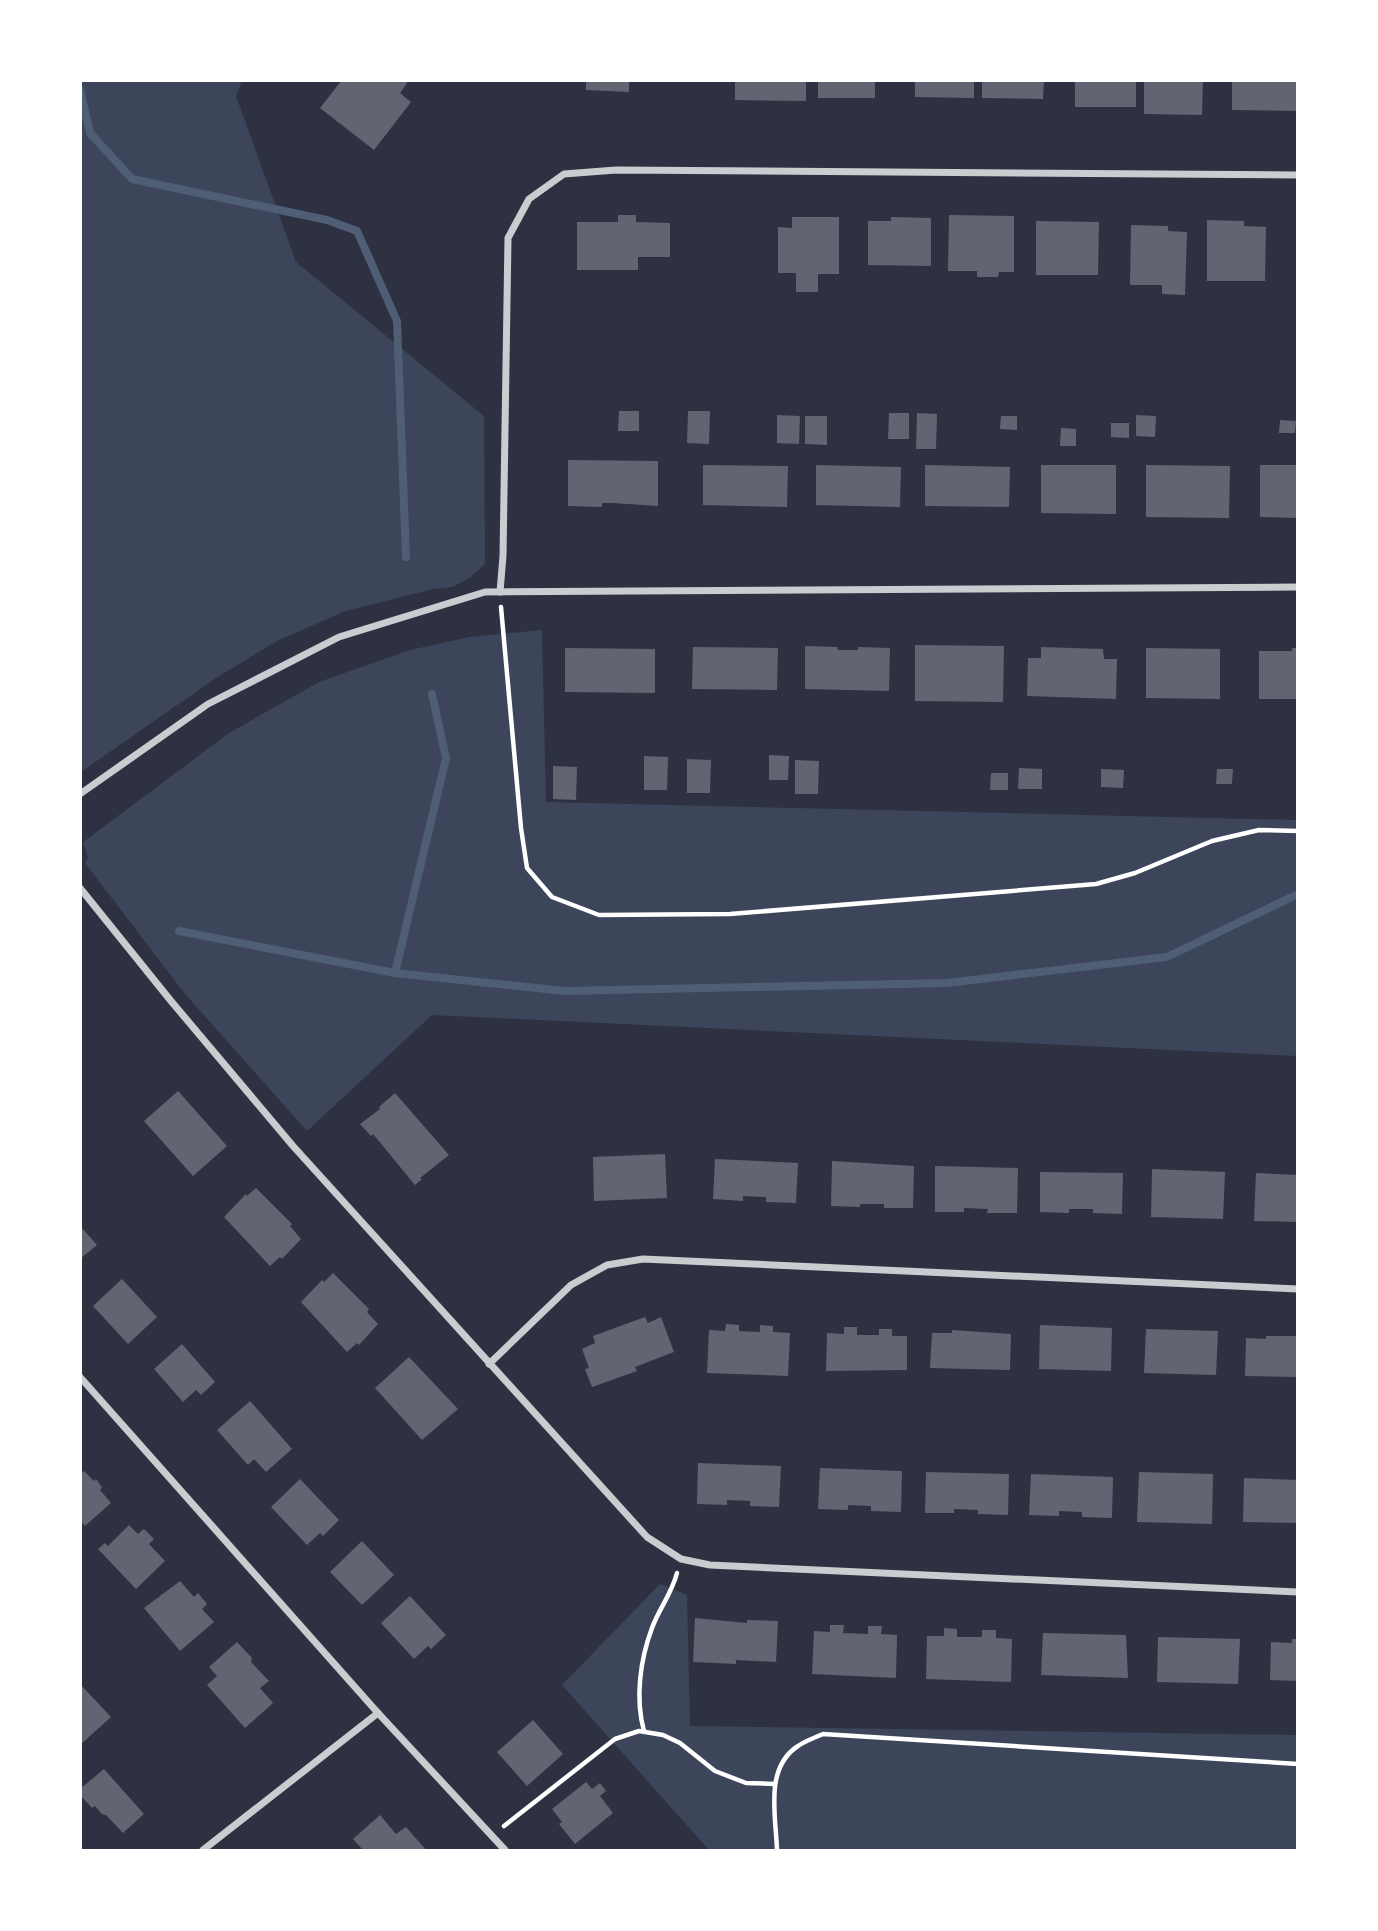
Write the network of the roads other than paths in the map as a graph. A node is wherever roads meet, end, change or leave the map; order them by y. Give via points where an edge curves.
1 (1297, 175) edge
2 (1297, 587) edge
3 (500, 592) junction
4 (80, 794) edge
5 (80, 888) edge
6 (1297, 1289) edge
7 (489, 1364) junction
8 (80, 1377) edge
9 (1297, 1592) edge
10 (379, 1713) junction
11 (203, 1850) edge
12 (505, 1850) edge

1 - 3 street via 616,170 564,174 529,199 508,238
2 - 3 street
3 - 4 street via 485,592 339,637 208,704
5 - 7 street via 293,1146
6 - 7 street via 643,1259 607,1265 571,1285
7 - 9 street via 647,1537 681,1559 710,1565
8 - 10 street
10 - 11 street
10 - 12 street

